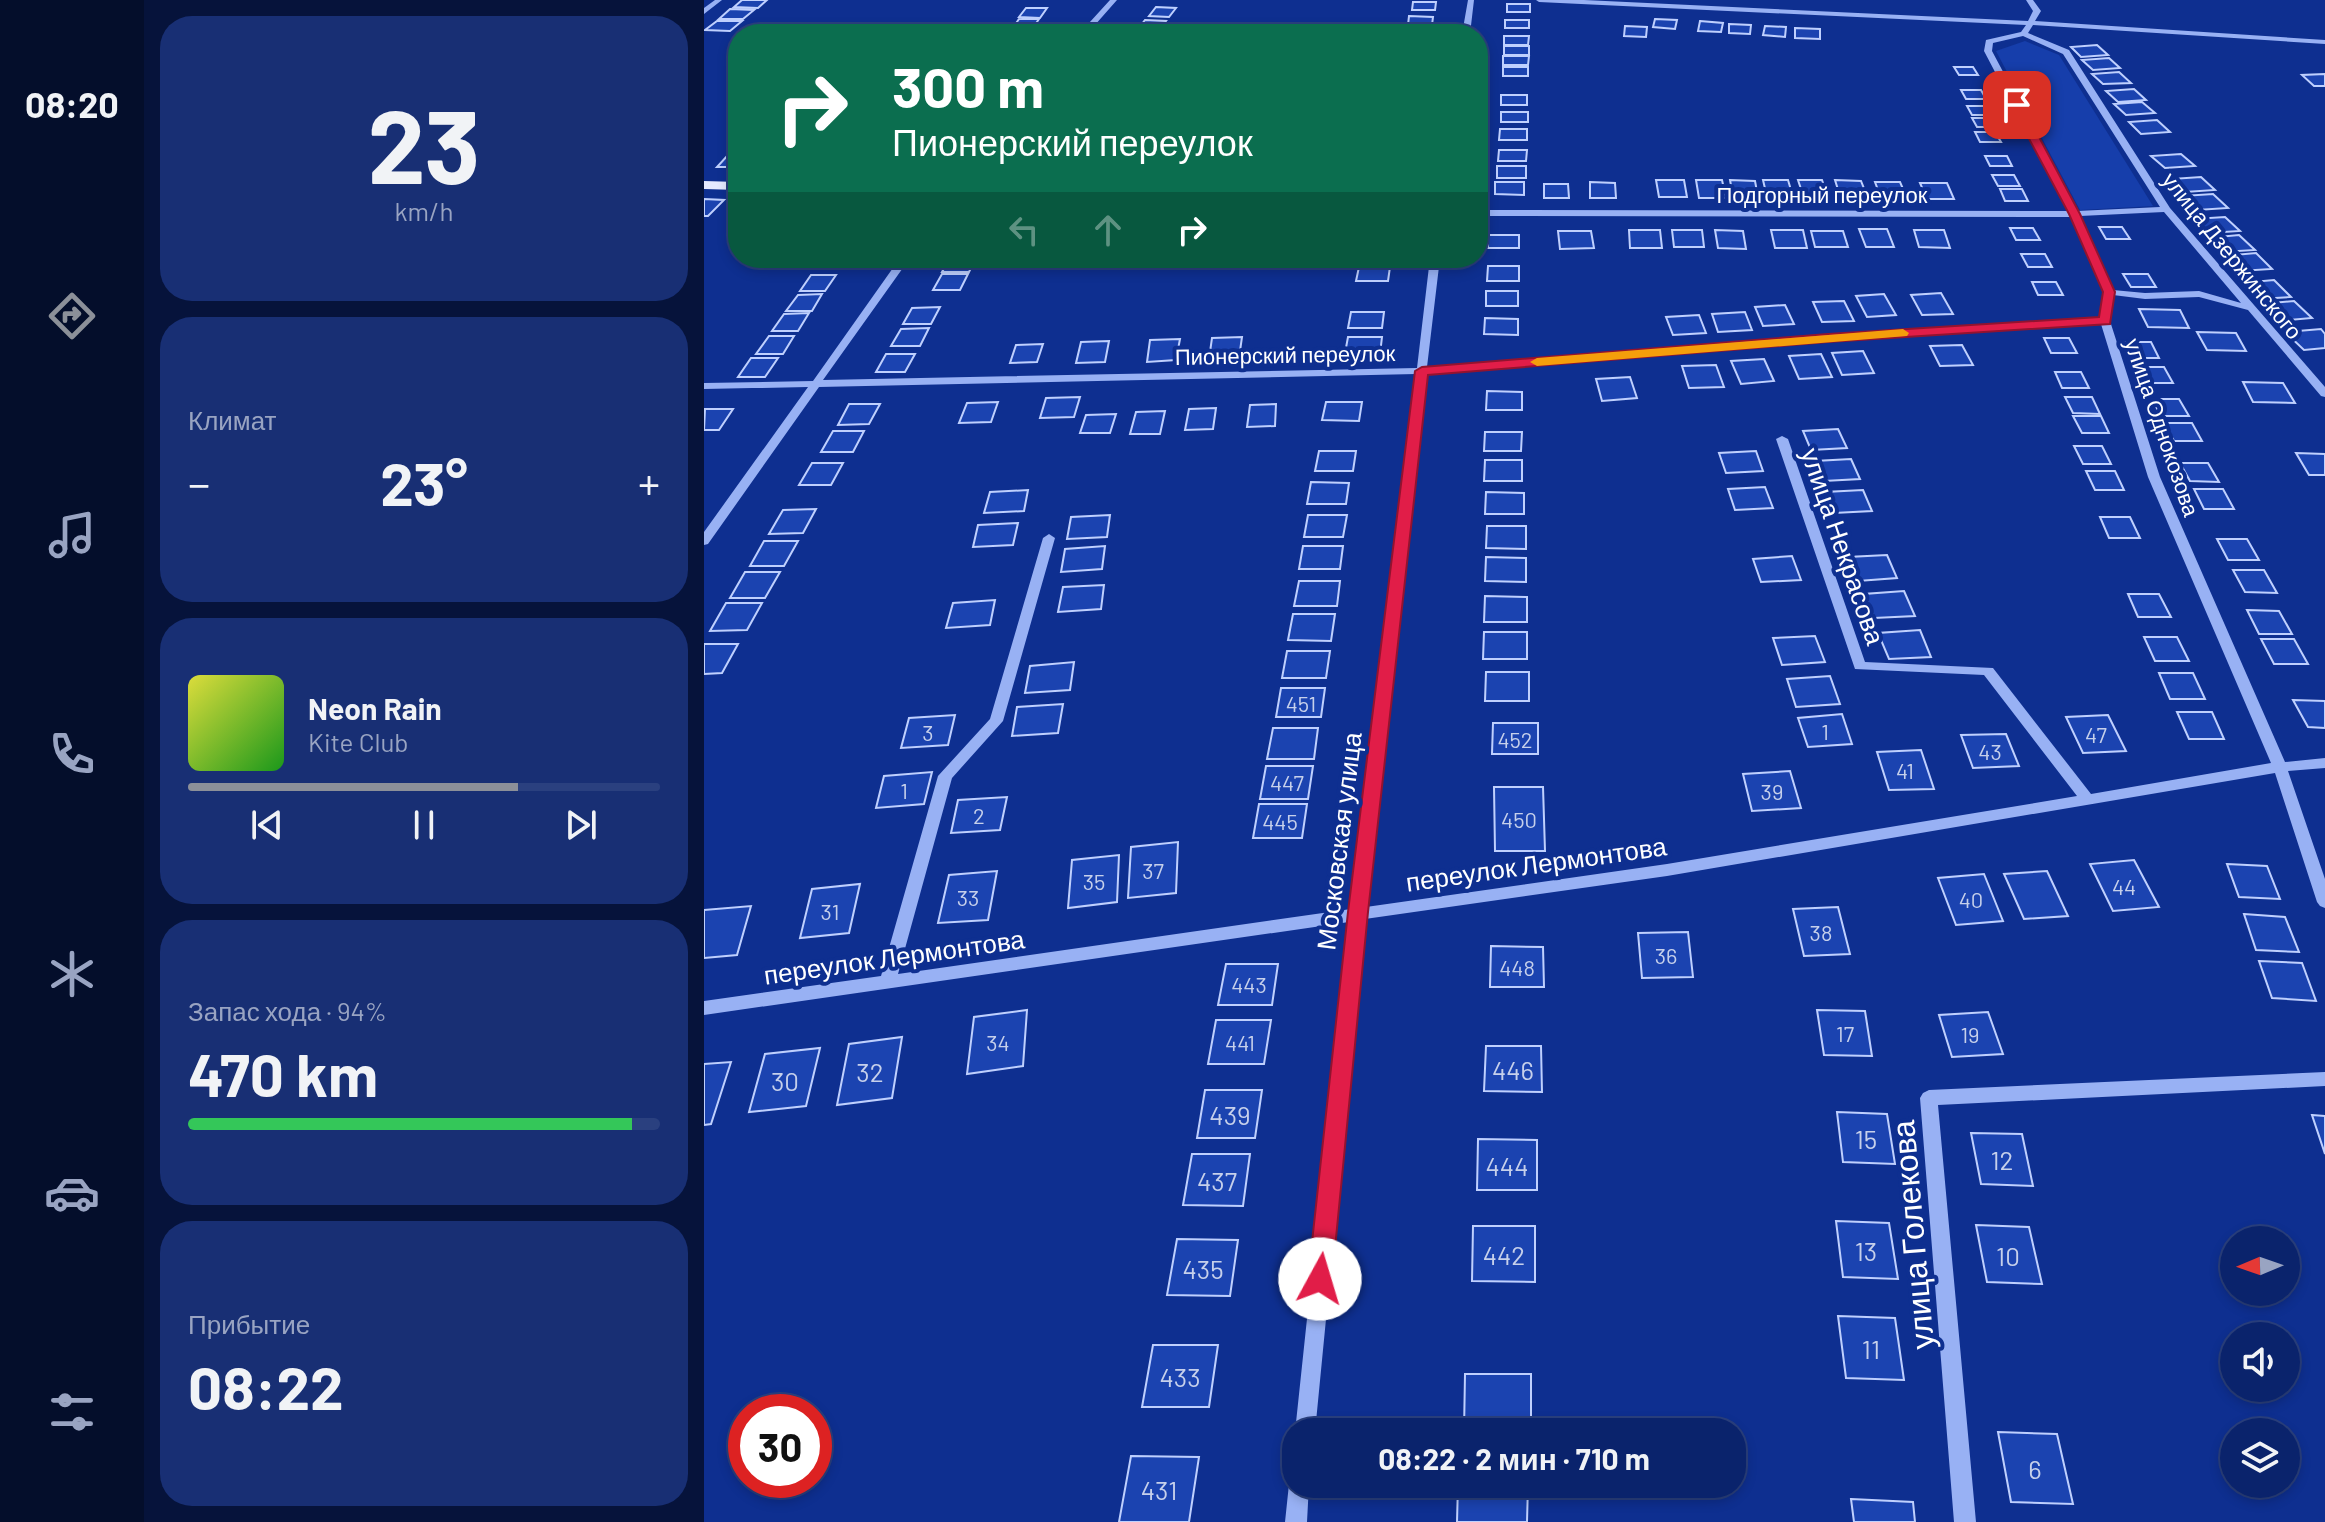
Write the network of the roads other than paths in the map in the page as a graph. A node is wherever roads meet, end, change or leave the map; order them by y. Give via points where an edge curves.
1 (719, 0) edge
2 (1114, 0) edge
3 (1471, 0) edge
4 (1539, 0) edge
5 (2029, 0) edge
6 (704, 12) edge
7 (2031, 23) junction
8 (1092, 24) edge
9 (1467, 24) edge
10 (2024, 34) junction
11 (2324, 43) edge
12 (704, 185) edge
13 (728, 186) edge
14 (2166, 209) junction
15 (1488, 213) edge
16 (2074, 214) junction
17 (898, 268) edge
18 (1434, 268) edge
19 (2109, 292) junction
20 (2251, 309) junction
21 (2105, 321) junction
22 (1422, 371) junction
23 (814, 383) junction
24 (704, 386) edge
25 (2325, 394) edge
26 (1782, 439) dead end
27 (1049, 538) dead end
28 (704, 541) edge
29 (2325, 763) edge
30 (2280, 767) junction
31 (2087, 799) junction
32 (2325, 902) edge
33 (1358, 912) junction
34 (888, 981) junction
35 (704, 1008) edge
36 (2325, 1079) edge
37 (1306, 1418) edge
38 (1298, 1498) edge
39 (1296, 1522) edge
40 (1965, 1522) edge

1 - 6 street
2 - 8 street
3 - 9 street
4 - 7 street
5 - 7 street via 2037,11
7 - 10 street
7 - 11 street
10 - 14 street, улица Дзержинского via 2066,52
10 - 16 street via 1989,42 1988,51
12 - 13 main road
14 - 16 street, Подгорный переулок
14 - 20 street, улица Дзержинского
15 - 16 street, Подгорный переулок
16 - 19 street
17 - 23 street
18 - 22 street, Московская улица
19 - 20 street via 2199,294
19 - 21 street, улица Однокозова
20 - 25 street, улица Дзержинского
21 - 22 street, Пионерский переулок
21 - 30 street, улица Однокозова via 2154,477
22 - 23 street, Пионерский переулок
22 - 33 street, Московская улица
23 - 24 street, Пионерский переулок
23 - 28 street
26 - 31 street, улица Некрасова via 1860,666 1988,671
27 - 34 street via 996,721 945,776
29 - 30 street, переулок Лермонтова
30 - 31 street, переулок Лермонтова
30 - 32 street, улица Однокозова
31 - 33 street, переулок Лермонтова via 1667,870
33 - 34 street, переулок Лермонтова
33 - 37 street, Московская улица
34 - 35 street, переулок Лермонтова
36 - 40 street, улица Голекова via 1929,1098
38 - 39 street

